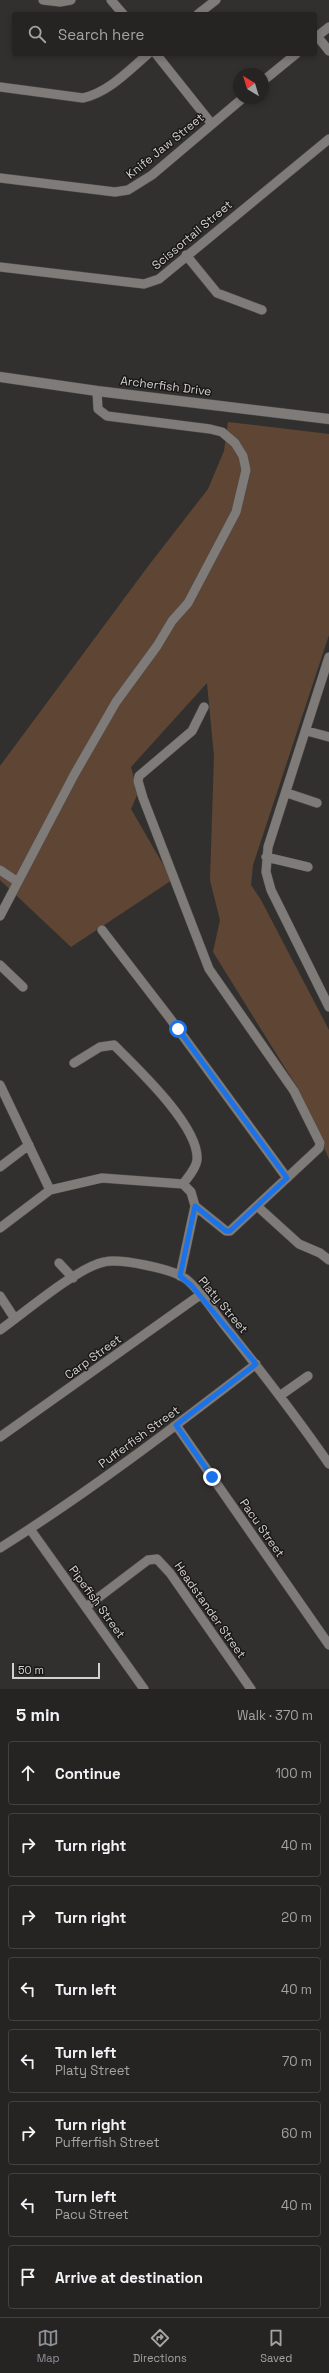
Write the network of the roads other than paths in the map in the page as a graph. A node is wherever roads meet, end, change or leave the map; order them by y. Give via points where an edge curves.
1 (43, 0) edge
2 (71, 0) edge
3 (111, 0) edge
4 (216, 0) edge
5 (121, 12) edge
6 (201, 12) edge
7 (329, 27) edge
8 (317, 37) edge
9 (317, 39) edge
10 (329, 51) edge
11 (146, 56) edge
12 (158, 56) edge
13 (294, 56) edge
14 (269, 76) edge
15 (0, 87) edge
16 (235, 104) edge
17 (211, 123) junction
18 (329, 139) edge
19 (0, 178) edge
20 (186, 255) junction
21 (0, 267) edge
22 (262, 310) dead end
23 (0, 377) edge
24 (97, 391) junction
25 (329, 419) edge
26 (329, 657) edge
27 (327, 668) edge
28 (204, 707) dead end
29 (307, 731) junction
30 (329, 738) edge
31 (287, 792) junction
32 (316, 803) dead end
33 (266, 857) junction
34 (308, 867) dead end
35 (0, 870) edge
36 (18, 882) junction
37 (0, 916) edge
38 (102, 930) dead end
39 (0, 965) edge
40 (23, 987) dead end
41 (329, 1007) edge
42 (74, 1063) dead end
43 (0, 1085) edge
44 (29, 1145) junction
45 (0, 1167) edge
46 (287, 1178) junction
47 (183, 1184) junction
48 (50, 1190) junction
49 (195, 1206) junction
50 (257, 1206) junction
51 (0, 1228) edge
52 (329, 1260) edge
53 (59, 1263) dead end
54 (180, 1276) junction
55 (72, 1278) junction
56 (200, 1295) junction
57 (0, 1296) edge
58 (15, 1319) junction
59 (0, 1330) edge
60 (256, 1364) junction
61 (308, 1376) dead end
62 (281, 1395) junction
63 (176, 1425) junction
64 (0, 1437) edge
65 (329, 1464) edge
66 (30, 1529) junction
67 (0, 1548) edge
68 (86, 1607) junction
69 (329, 1645) edge
70 (144, 1689) edge
71 (251, 1689) edge

1 - 2 street
3 - 5 street
4 - 6 street
7 - 8 street
9 - 10 street
11 - 15 street via 108,87 83,98
12 - 17 street
13 - 14 street
16 - 17 street, Knife Jaw Street
17 - 19 street, Knife Jaw Street via 152,175 123,192
18 - 20 street, Scissortail Street
20 - 21 street, Scissortail Street via 159,279 144,284
20 - 22 street via 217,293
23 - 24 street, Archerfish Drive
24 - 25 street, Archerfish Drive
24 - 36 street via 98,409 107,416 222,432 235,443 244,456 246,470 236,512 195,590 116,702
26 - 27 street
27 - 29 street
28 - 46 street via 192,731 144,772 138,781 162,852 209,969 294,1091 320,1143 319,1148
29 - 30 street
29 - 31 street
31 - 32 street
31 - 33 street
33 - 34 street
33 - 41 street via 266,872 271,890
35 - 36 street
36 - 37 street
38 - 46 street
39 - 40 street
42 - 47 street via 100,1047 114,1045 150,1080 190,1132 197,1146 196,1166
43 - 44 street
44 - 45 street
44 - 48 street
46 - 50 street
47 - 48 street via 102,1178
47 - 49 street via 191,1192
48 - 51 street
49 - 50 street via 226,1231 234,1228
49 - 54 street
50 - 52 street via 299,1244
53 - 55 street
54 - 55 street, Platy Street via 110,1261 96,1264
54 - 56 street, Platy Street
55 - 58 street, Platy Street
56 - 60 street, Platy Street
56 - 64 street, Carp Street
57 - 58 street
58 - 59 street, Platy Street
60 - 62 street
60 - 63 street, Pufferfish Street
61 - 62 street
62 - 65 street
63 - 66 street, Pufferfish Street
63 - 69 street, Pacu Street
66 - 67 street, Pufferfish Street
66 - 68 street, Pipefish Street
68 - 70 street, Pipefish Street
68 - 71 street, Headstander Street via 148,1560 157,1559 170,1573

